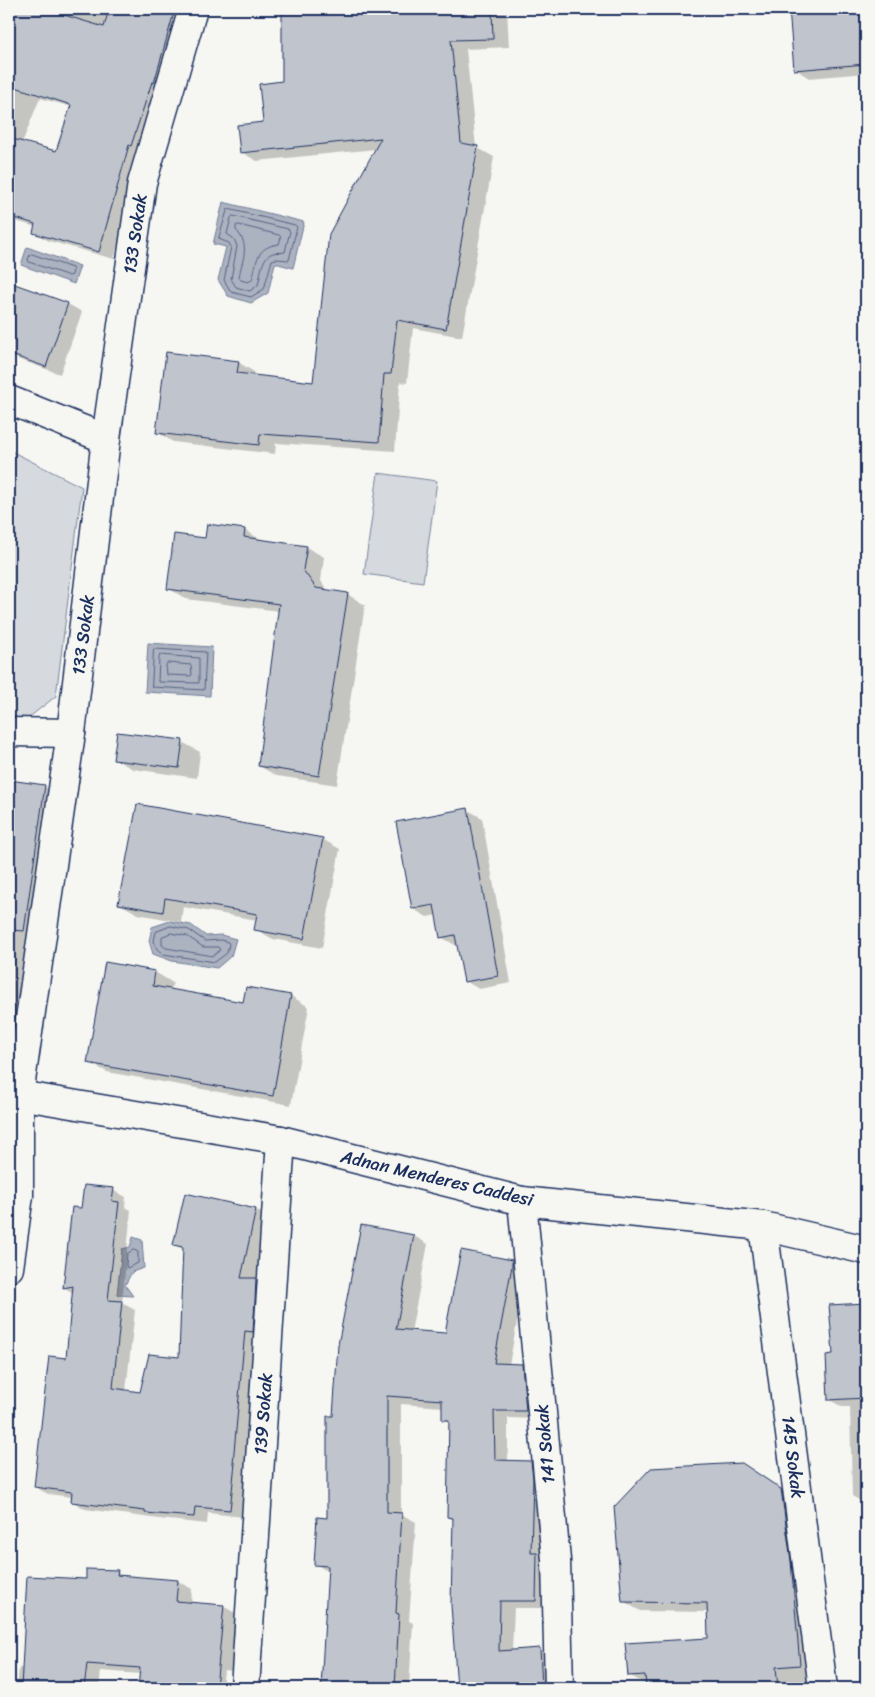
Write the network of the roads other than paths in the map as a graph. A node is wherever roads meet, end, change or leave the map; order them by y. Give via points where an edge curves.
1 (192, 9) edge
2 (9, 400) edge
3 (106, 439) junction
4 (9, 732) edge
5 (71, 734) junction
6 (14, 1095) edge
7 (281, 1140) junction
8 (522, 1201) junction
9 (763, 1226) junction
10 (866, 1250) edge
11 (9, 1268) edge
12 (245, 1688) edge
13 (559, 1688) edge
14 (823, 1688) edge

1 - 3 street, 133 Sokak via 142,182
2 - 3 street
3 - 5 street, 133 Sokak
4 - 5 street
5 - 6 street, 133 Sokak
6 - 7 street, Adnan Menderes Caddesi
6 - 11 street, 133 Sokak via 19,1195
7 - 8 street, Adnan Menderes Caddesi
7 - 12 street, 139 Sokak
8 - 9 street, Adnan Menderes Caddesi
8 - 13 street, 141 Sokak via 556,1560
9 - 10 street, Adnan Menderes Caddesi
9 - 14 street, 145 Sokak

